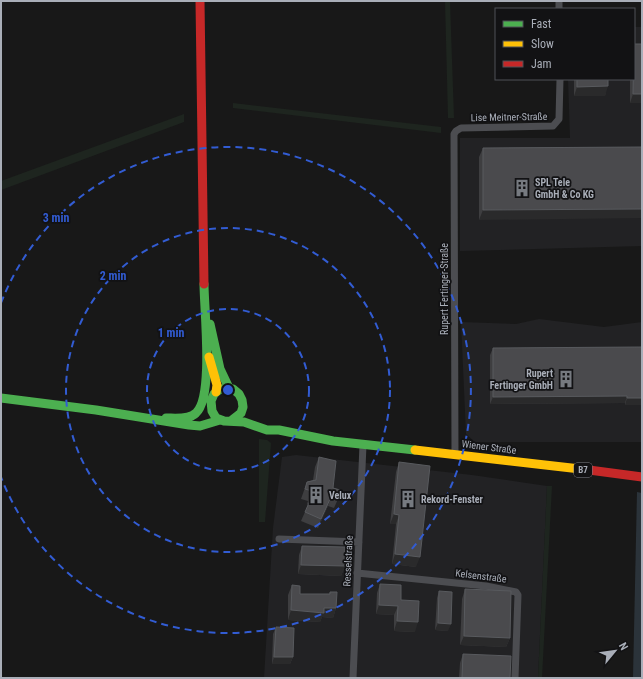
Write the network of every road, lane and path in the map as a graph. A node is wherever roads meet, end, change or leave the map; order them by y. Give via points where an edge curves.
1 (200, 1) edge
2 (560, 80) edge
3 (461, 128) joint
4 (205, 281) junction
5 (207, 347) junction
6 (229, 388) junction
7 (216, 392) junction
8 (1, 398) edge
9 (243, 407) junction
10 (210, 408) junction
11 (144, 419) junction
12 (220, 420) junction
13 (232, 420) junction
14 (189, 425) junction
15 (279, 430) junction
16 (363, 445) junction
17 (454, 454) junction
18 (642, 477) edge
19 (279, 538) dead end
20 (359, 542) junction
21 (357, 573) junction
22 (353, 678) edge
23 (515, 678) edge

1 - 4 main road
2 - 3 street, Lise Meitner-Straße via 560,111 557,123 549,127
3 - 17 street, Rupert Fertinger-Straße via 455,131 453,138
4 - 5 main road
4 - 6 main road via 217,358 222,376
5 - 7 main road via 217,385
5 - 11 main road via 204,396 198,410 186,417
6 - 7 main road
6 - 9 main road, B7 via 241,397
7 - 10 main road via 210,401
8 - 11 main road, B7
9 - 13 main road
9 - 15 main road, B7 via 253,417
10 - 12 main road
10 - 14 main road via 204,417
11 - 14 main road, B7
12 - 13 main road, B7
12 - 14 main road, B7 via 200,426
13 - 15 main road, B7 via 267,430
15 - 16 main road, Wiener Straße / B7
16 - 17 main road, Wiener Straße / B7
16 - 20 street, Resselstraße
17 - 18 main road, Wiener Straße / B7
19 - 20 street
20 - 21 street, Resselstraße
21 - 22 street, Resselstraße
21 - 23 street, Kelsenstraße via 486,586 516,592 518,595

